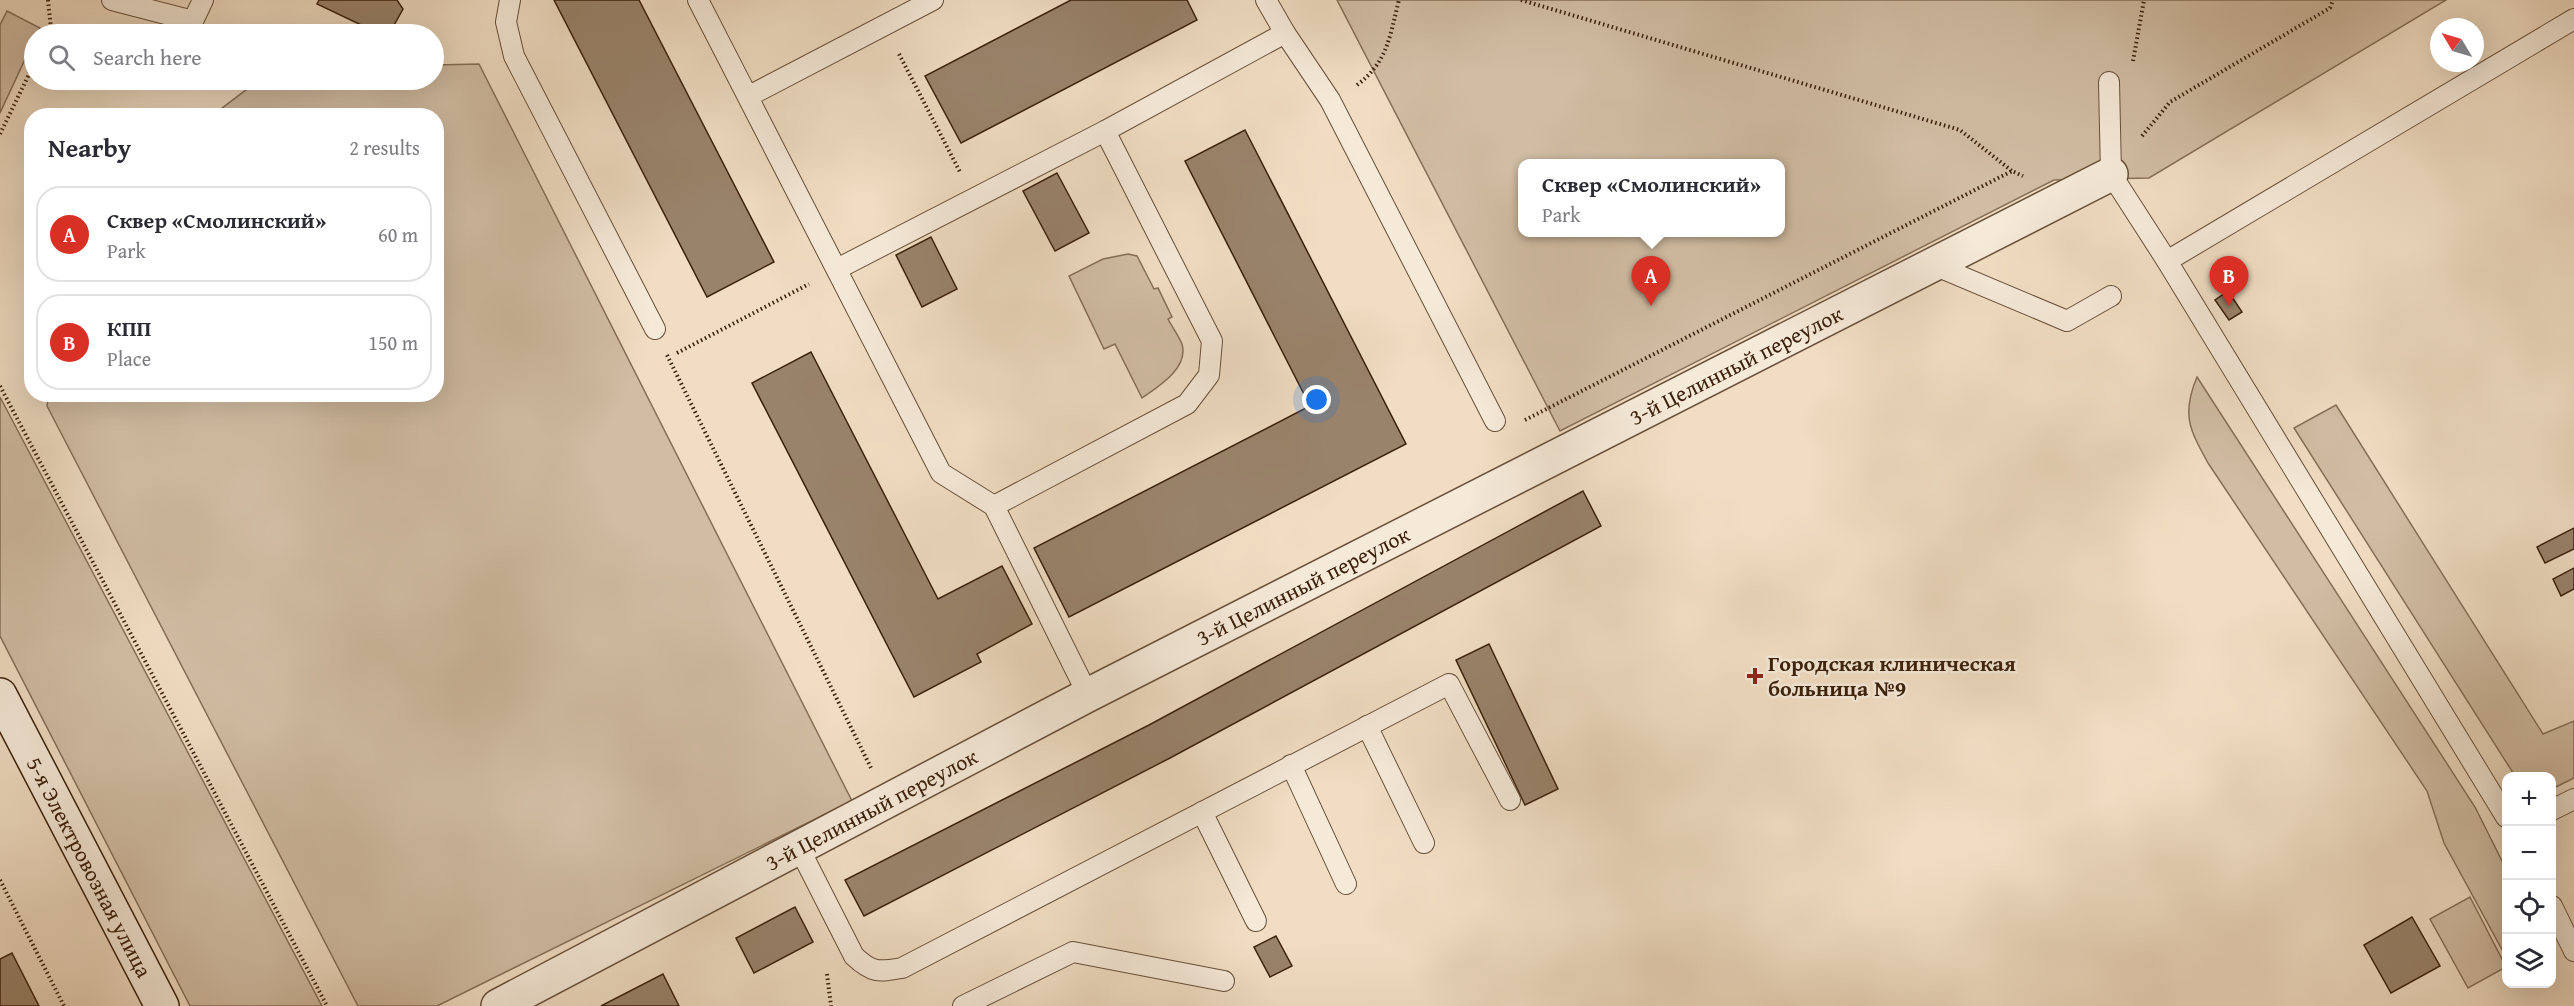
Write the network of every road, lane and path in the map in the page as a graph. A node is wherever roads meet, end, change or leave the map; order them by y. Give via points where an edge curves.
1 (48, 0) edge
2 (112, 0) edge
3 (203, 0) edge
4 (510, 0) edge
5 (698, 0) edge
6 (933, 0) edge
7 (1266, 0) edge
8 (1399, 0) edge
9 (1521, 0) edge
10 (2144, 0) edge
11 (2333, 0) edge
12 (2574, 20) edge
13 (50, 24) edge
14 (884, 26) junction
15 (1285, 33) junction
16 (2133, 61) dead end
17 (2109, 82) dead end
18 (24, 85) edge
19 (749, 96) junction
20 (1329, 100) junction
21 (1105, 130) junction
22 (0, 134) edge
23 (2012, 171) dead end
24 (2111, 174) junction
25 (975, 199) junction
26 (2167, 261) junction
27 (1934, 265) junction
28 (837, 270) junction
29 (2111, 296) dead end
30 (655, 329) joint
31 (668, 357) junction
32 (0, 386) edge
33 (1495, 421) dead end
34 (994, 506) junction
35 (0, 695) edge
36 (1088, 695) junction
37 (1367, 726) junction
38 (1291, 765) junction
39 (2574, 799) edge
40 (1510, 800) dead end
41 (887, 801) junction
42 (2556, 808) edge
43 (2502, 811) edge
44 (1202, 812) junction
45 (1424, 843) dead end
46 (799, 848) junction
47 (0, 880) edge
48 (1346, 884) dead end
49 (2556, 914) edge
50 (1256, 921) dead end
51 (2574, 951) edge
52 (1224, 981) dead end
53 (64, 1006) edge
54 (162, 1006) edge
55 (327, 1006) edge
56 (498, 1006) edge
57 (963, 1006) edge

1 - 13 path
2 - 3 lane via 193,21
4 - 30 lane via 506,22 514,56
5 - 19 lane
6 - 14 lane
7 - 15 lane
8 - 20 path via 1386,54 1368,77
9 - 23 path via 1960,130
10 - 16 path
11 - 24 path via 2330,8 2170,102
12 - 26 lane
14 - 19 lane
14 - 25 path
15 - 20 lane
15 - 21 lane
17 - 24 lane
18 - 22 path
19 - 28 lane
20 - 33 lane
21 - 25 lane
21 - 34 lane via 1212,341 1209,375 1187,404
24 - 26 lane
24 - 27 street, 3-й Целинный переулок
25 - 28 lane
26 - 43 lane
27 - 29 lane via 2067,321
27 - 36 street, 3-й Целинный переулок
28 - 31 path
28 - 34 lane via 941,473
30 - 31 path
31 - 41 path
32 - 55 path
34 - 36 lane
35 - 54 street, 5-я Электровозная улица
36 - 41 street, 3-й Целинный переулок
37 - 38 lane
37 - 40 lane via 1449,684
37 - 45 lane
38 - 44 lane
38 - 48 lane
39 - 42 lane
41 - 46 street, 3-й Целинный переулок
44 - 46 lane via 902,968 879,972 866,968 854,956
44 - 50 lane
46 - 56 street, 3-й Целинный переулок
47 - 53 path
49 - 51 lane
52 - 57 lane via 1072,952

